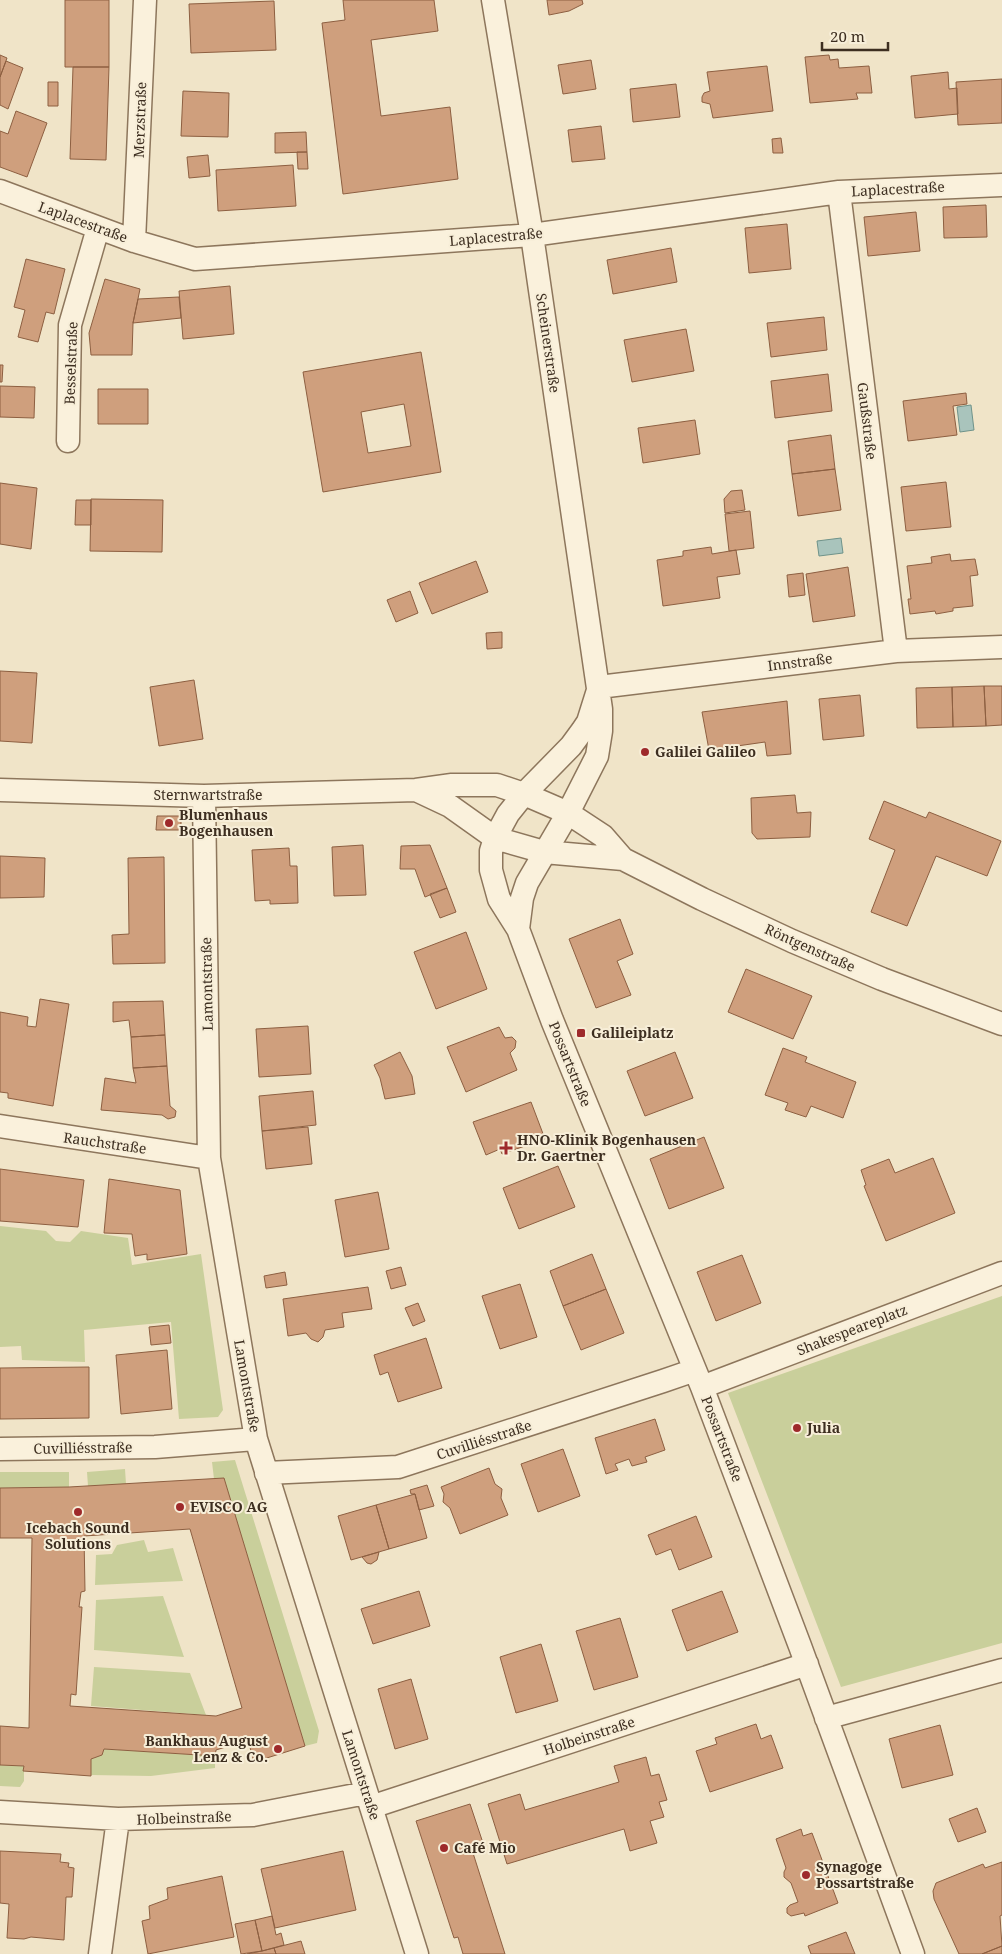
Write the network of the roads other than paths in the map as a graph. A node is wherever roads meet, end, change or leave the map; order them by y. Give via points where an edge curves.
1 (145, 0) edge
2 (493, 0) edge
3 (1002, 184) edge
4 (0, 191) edge
5 (839, 192) junction
6 (98, 228) junction
7 (532, 234) junction
8 (134, 241) junction
9 (68, 441) dead end
10 (1002, 647) edge
11 (896, 651) junction
12 (599, 686) junction
13 (0, 790) edge
14 (416, 790) junction
15 (524, 794) junction
16 (204, 796) junction
17 (568, 813) junction
18 (495, 838) junction
19 (544, 852) junction
20 (622, 859) junction
21 (518, 929) junction
22 (1002, 1024) edge
23 (0, 1126) edge
24 (209, 1158) junction
25 (1002, 1274) edge
26 (698, 1378) junction
27 (256, 1439) junction
28 (0, 1450) edge
29 (266, 1474) junction
30 (807, 1664) junction
31 (1002, 1670) edge
32 (826, 1718) junction
33 (369, 1800) junction
34 (0, 1812) edge
35 (118, 1820) junction
36 (100, 1954) edge
37 (417, 1954) edge
38 (913, 1954) edge

1 - 8 street, Merzstraße
2 - 7 street, Scheinerstraße
3 - 5 street, Laplacestraße
4 - 6 street, Laplacestraße
5 - 7 street, Laplacestraße
5 - 11 street, Gaußstraße
6 - 8 street, Laplacestraße
6 - 9 street, Besselstraße via 70,325
7 - 8 street, Laplacestraße via 195,259
7 - 12 street, Scheinerstraße
10 - 11 street, Innstraße
11 - 12 street, Innstraße
12 - 15 street via 582,731
12 - 17 street via 601,731 597,756
13 - 16 street, Sternwartstraße
14 - 15 street, Sternwartstraße via 452,785 497,785
14 - 16 street, Sternwartstraße
14 - 18 street, Sternwartstraße via 450,806
15 - 17 street
15 - 18 street
16 - 24 street, Lamontstraße
17 - 19 street
17 - 20 street, Röntgenstraße via 603,836
18 - 19 street
18 - 21 street via 490,851 491,870 499,899
19 - 20 street, Röntgenstraße
19 - 21 street via 522,898
20 - 22 street, Röntgenstraße via 792,941
21 - 26 street, Possartstraße
23 - 24 street, Rauchstraße
24 - 27 street, Lamontstraße
25 - 26 street, Shakespeareplatz
26 - 29 street, Cuvilliésstraße via 664,1382 398,1467
26 - 30 street, Possartstraße
27 - 28 street, Cuvilliésstraße via 156,1446
27 - 29 street, Lamontstraße
29 - 33 street, Lamontstraße
30 - 32 street, Possartstraße
30 - 33 street, Holbeinstraße
31 - 32 street
32 - 38 street, Possartstraße
33 - 35 street, Holbeinstraße via 253,1815
33 - 37 street, Lamontstraße
34 - 35 street, Holbeinstraße
35 - 36 street

